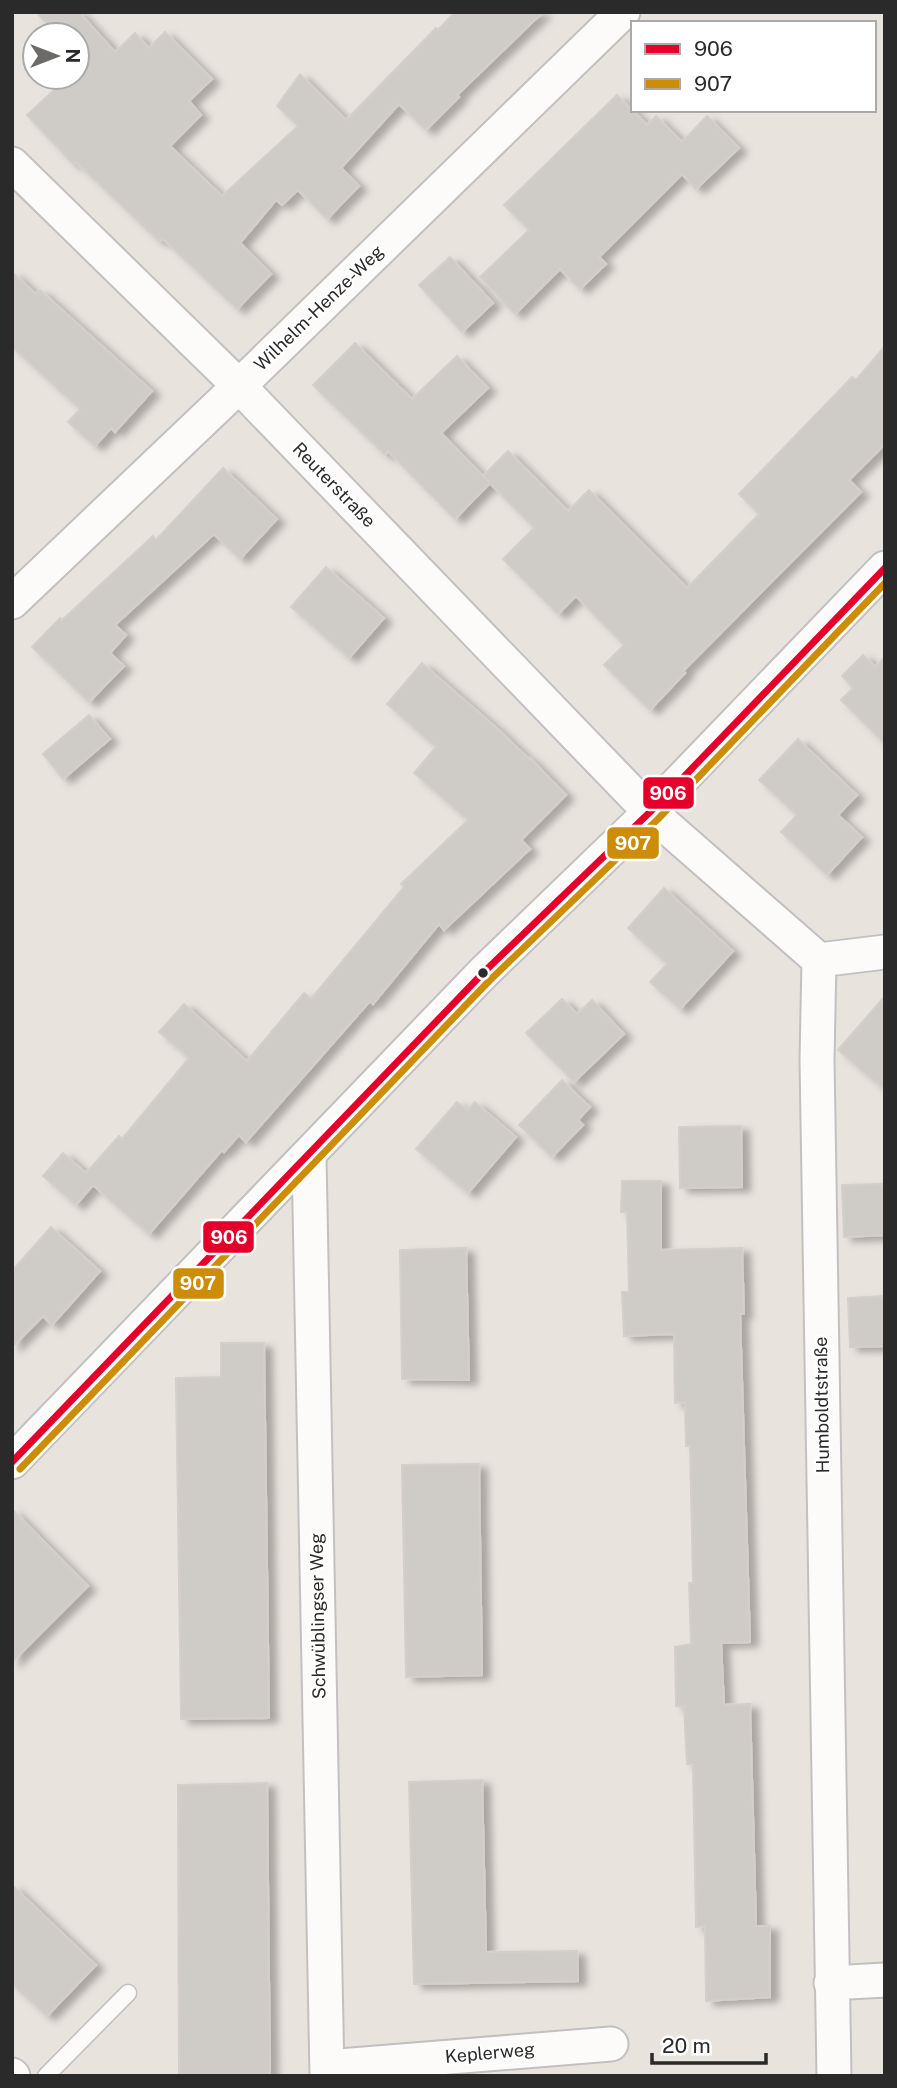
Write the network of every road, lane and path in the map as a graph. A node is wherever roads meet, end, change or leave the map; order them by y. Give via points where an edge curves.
1 (623, 12) edge
2 (12, 164) edge
3 (239, 386) junction
4 (885, 568) edge
5 (12, 602) edge
6 (650, 812) junction
7 (885, 952) edge
8 (819, 960) junction
9 (309, 1156) junction
10 (12, 1462) edge
11 (885, 1980) edge
12 (831, 1983) junction
13 (128, 1993) dead end
14 (611, 2045) dead end
15 (327, 2071) edge
16 (46, 2076) edge
17 (834, 2076) edge

1 - 3 street, Wilhelm-Henze-Weg
2 - 3 street, Reuterstraße
3 - 5 street, Wilhelm-Henze-Weg
3 - 6 street, Reuterstraße
4 - 6 street
6 - 8 street
6 - 9 street via 483,973
7 - 8 street
8 - 12 street, Humboldtstraße
9 - 10 street
9 - 15 street, Schwüblingser Weg
11 - 12 street
12 - 17 street, Humboldtstraße
13 - 16 lane
14 - 15 street, Keplerweg

